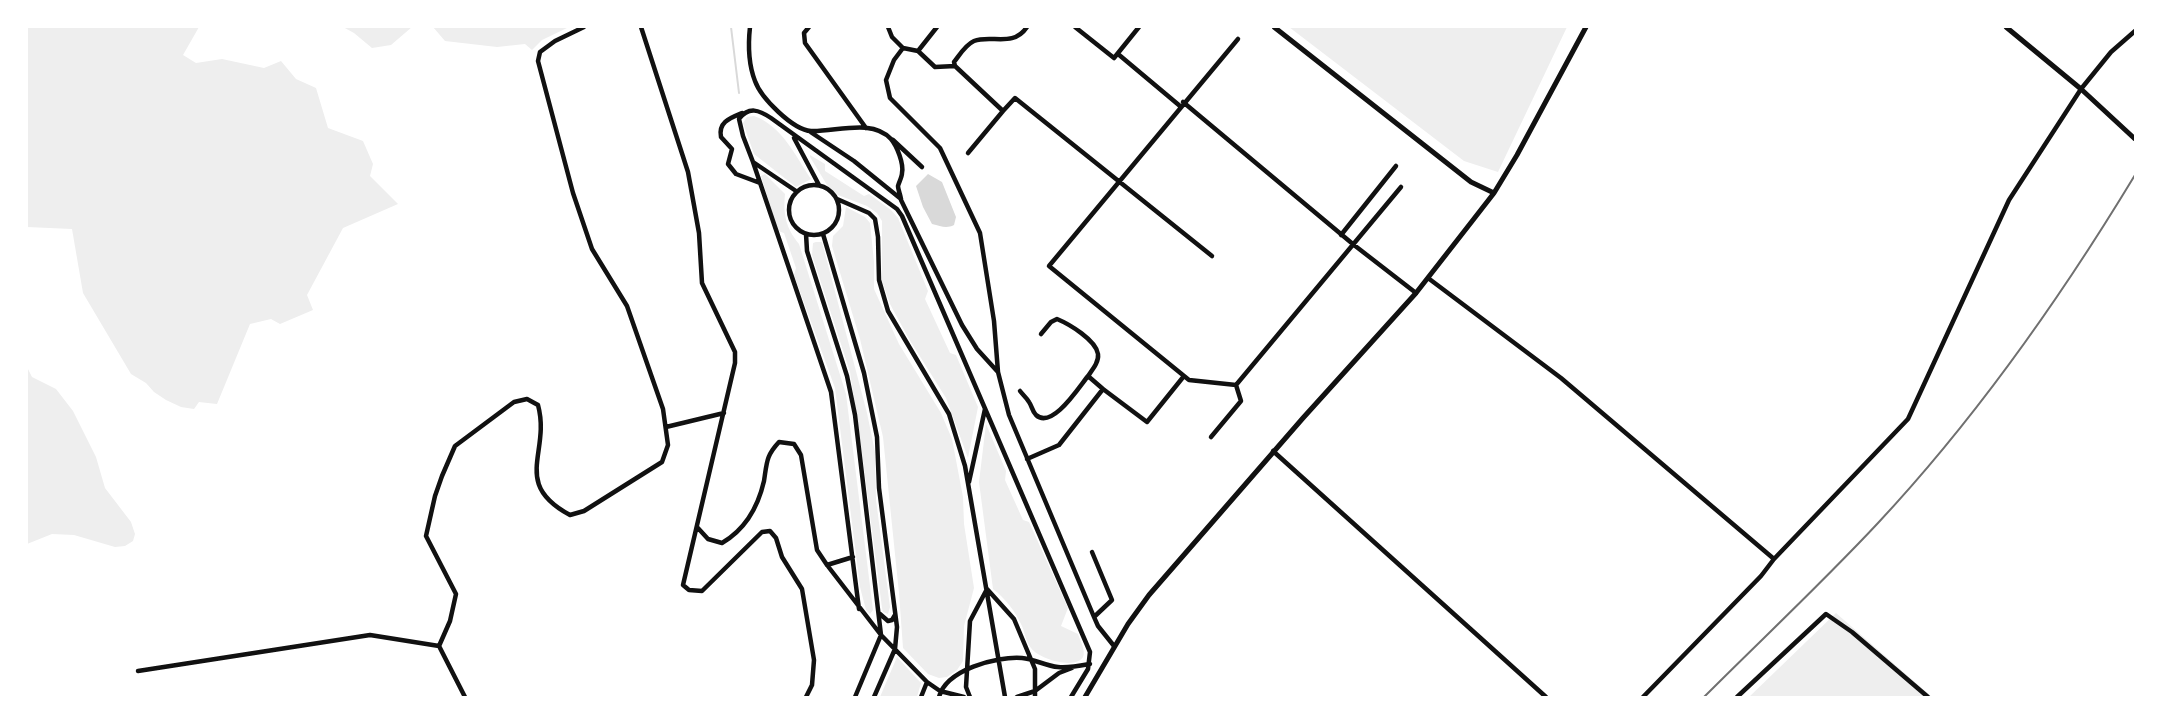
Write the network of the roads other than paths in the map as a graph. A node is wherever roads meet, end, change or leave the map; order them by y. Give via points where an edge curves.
1 (584, 27) edge
2 (641, 27) edge
3 (750, 27) edge
4 (809, 27) edge
5 (888, 27) edge
6 (937, 27) edge
7 (1027, 27) edge
8 (1075, 27) edge
9 (1139, 27) edge
10 (1274, 27) edge
11 (1586, 27) edge
12 (2006, 27) edge
13 (2135, 31) edge
14 (1238, 39) dead end
15 (903, 48) junction
16 (918, 51) junction
17 (1118, 54) junction
18 (955, 66) junction
19 (2081, 89) junction
20 (1182, 104) junction
21 (747, 111) junction
22 (1003, 111) junction
23 (866, 128) junction
24 (809, 131) junction
25 (793, 135) junction
26 (890, 138) junction
27 (2135, 139) edge
28 (968, 153) dead end
29 (753, 162) junction
30 (1396, 166) dead end
31 (922, 167) dead end
32 (1120, 181) junction
33 (760, 183) junction
34 (819, 185) junction
35 (1401, 187) dead end
36 (796, 191) junction
37 (1494, 193) junction
38 (837, 199) junction
39 (901, 200) junction
40 (806, 234) junction
41 (823, 234) junction
42 (1341, 234) junction
43 (1354, 245) junction
44 (1212, 256) dead end
45 (1428, 278) junction
46 (1416, 293) junction
47 (1041, 334) dead end
48 (998, 372) junction
49 (1088, 376) junction
50 (1184, 376) junction
51 (1236, 385) junction
52 (1103, 389) junction
53 (1020, 391) dead end
54 (985, 409) junction
55 (724, 413) junction
56 (666, 427) junction
57 (1211, 437) dead end
58 (1273, 451) junction
59 (1027, 459) junction
60 (968, 484) junction
61 (697, 527) junction
62 (1092, 552) dead end
63 (853, 557) junction
64 (1774, 559) junction
65 (826, 565) junction
66 (987, 589) junction
67 (859, 609) junction
68 (879, 613) junction
69 (895, 615) junction
70 (1094, 617) junction
71 (882, 636) junction
72 (439, 646) junction
73 (1114, 646) junction
74 (895, 649) junction
75 (999, 660) junction
76 (1030, 660) junction
77 (1090, 664) junction
78 (1075, 667) junction
79 (968, 669) junction
80 (138, 671) dead end
81 (927, 682) junction
82 (940, 691) junction
83 (1035, 694) edge
84 (956, 696) edge
85 (465, 697) edge
86 (806, 697) edge
87 (855, 697) edge
88 (874, 697) edge
89 (921, 697) edge
90 (939, 697) edge
91 (964, 697) edge
92 (970, 697) edge
93 (1005, 697) edge
94 (1017, 697) edge
95 (1071, 697) edge
96 (1085, 697) edge
97 (1546, 697) edge
98 (1643, 697) edge
99 (1737, 697) edge
100 (1928, 697) edge

1 - 56 street via 540,52 538,61 592,249 627,306
2 - 55 street via 688,172 699,233 702,283 735,352
3 - 24 street via 748,49 755,83 785,118
4 - 23 street via 804,33 805,43
5 - 15 street
6 - 16 street
7 - 18 street via 1016,38 975,41 954,62
8 - 17 street via 1114,58
9 - 17 street
10 - 37 street via 1471,182
11 - 37 street
12 - 19 street
13 - 19 street via 2111,52
14 - 20 street
15 - 16 street
15 - 48 street via 886,80 890,98 939,148 980,233
16 - 18 street via 935,67
17 - 20 street
18 - 22 street
19 - 27 street
19 - 64 street via 2009,200 1908,419
20 - 32 street
20 - 42 street
21 - 25 street via 762,112
21 - 29 street via 739,119
21 - 33 street via 727,119 720,135 732,149 728,164 732,171
22 - 28 street
22 - 32 street via 1015,98
23 - 24 street
23 - 26 street
24 - 39 street
25 - 34 street
25 - 54 street via 897,208
26 - 31 street
26 - 39 street via 903,171 898,187
29 - 33 street
29 - 36 street
30 - 42 street
32 - 44 street
32 - 50 street via 1049,266
33 - 63 street via 831,392
34 - 36 street
34 - 38 street
35 - 43 street
36 - 40 street via 789,215 792,224
37 - 45 street
38 - 41 street via 836,222
38 - 60 street via 875,219 879,280 888,311 949,414
39 - 48 street via 962,325
40 - 41 street
40 - 68 street via 807,250 847,376 855,415
41 - 69 street via 864,373 877,437 879,488
42 - 43 street
43 - 46 street
43 - 51 street
45 - 46 street
45 - 64 street via 1561,378
46 - 58 street
47 - 49 street via 1057,319 1073,326 1098,352 1098,362
48 - 59 street via 1009,415
49 - 52 street
49 - 53 street via 1051,417 1036,415
50 - 51 street via 1189,380
50 - 52 street via 1148,422
51 - 57 street via 1241,401
52 - 59 street via 1059,445
54 - 60 street
54 - 77 street via 1088,648
55 - 56 street
55 - 61 street
56 - 72 street via 668,445 662,462 584,511 570,515 543,495 537,483 542,420 538,405 527,399 514,402 455,446 435,496 426,536 456,594
58 - 73 street via 1149,595
58 - 97 street
59 - 70 street
60 - 66 street
61 - 65 street via 708,539 722,543 734,536 753,514 769,453 779,441 794,444 801,455 817,550
61 - 86 street via 683,585 689,590 702,591 762,532 770,531 776,538 802,589 814,660 812,685
62 - 70 street via 1112,600
63 - 65 street
63 - 67 street
64 - 98 street
65 - 67 street
66 - 75 street
66 - 76 street via 1014,619
66 - 79 street via 970,621
67 - 71 street
68 - 69 street via 888,621
68 - 71 street
69 - 74 street
70 - 73 street
71 - 74 street
71 - 87 street
72 - 80 street via 370,635
72 - 85 street
73 - 96 street
74 - 81 street
74 - 88 street
75 - 76 street
75 - 79 street
75 - 93 street
76 - 78 street
76 - 83 street via 1035,669
77 - 78 street
77 - 95 street
78 - 83 street via 1059,674
79 - 82 street
79 - 92 street via 966,687
81 - 82 street
81 - 89 street
82 - 84 street
82 - 90 street
83 - 94 street
84 - 91 street
99 - 100 street via 1826,614

